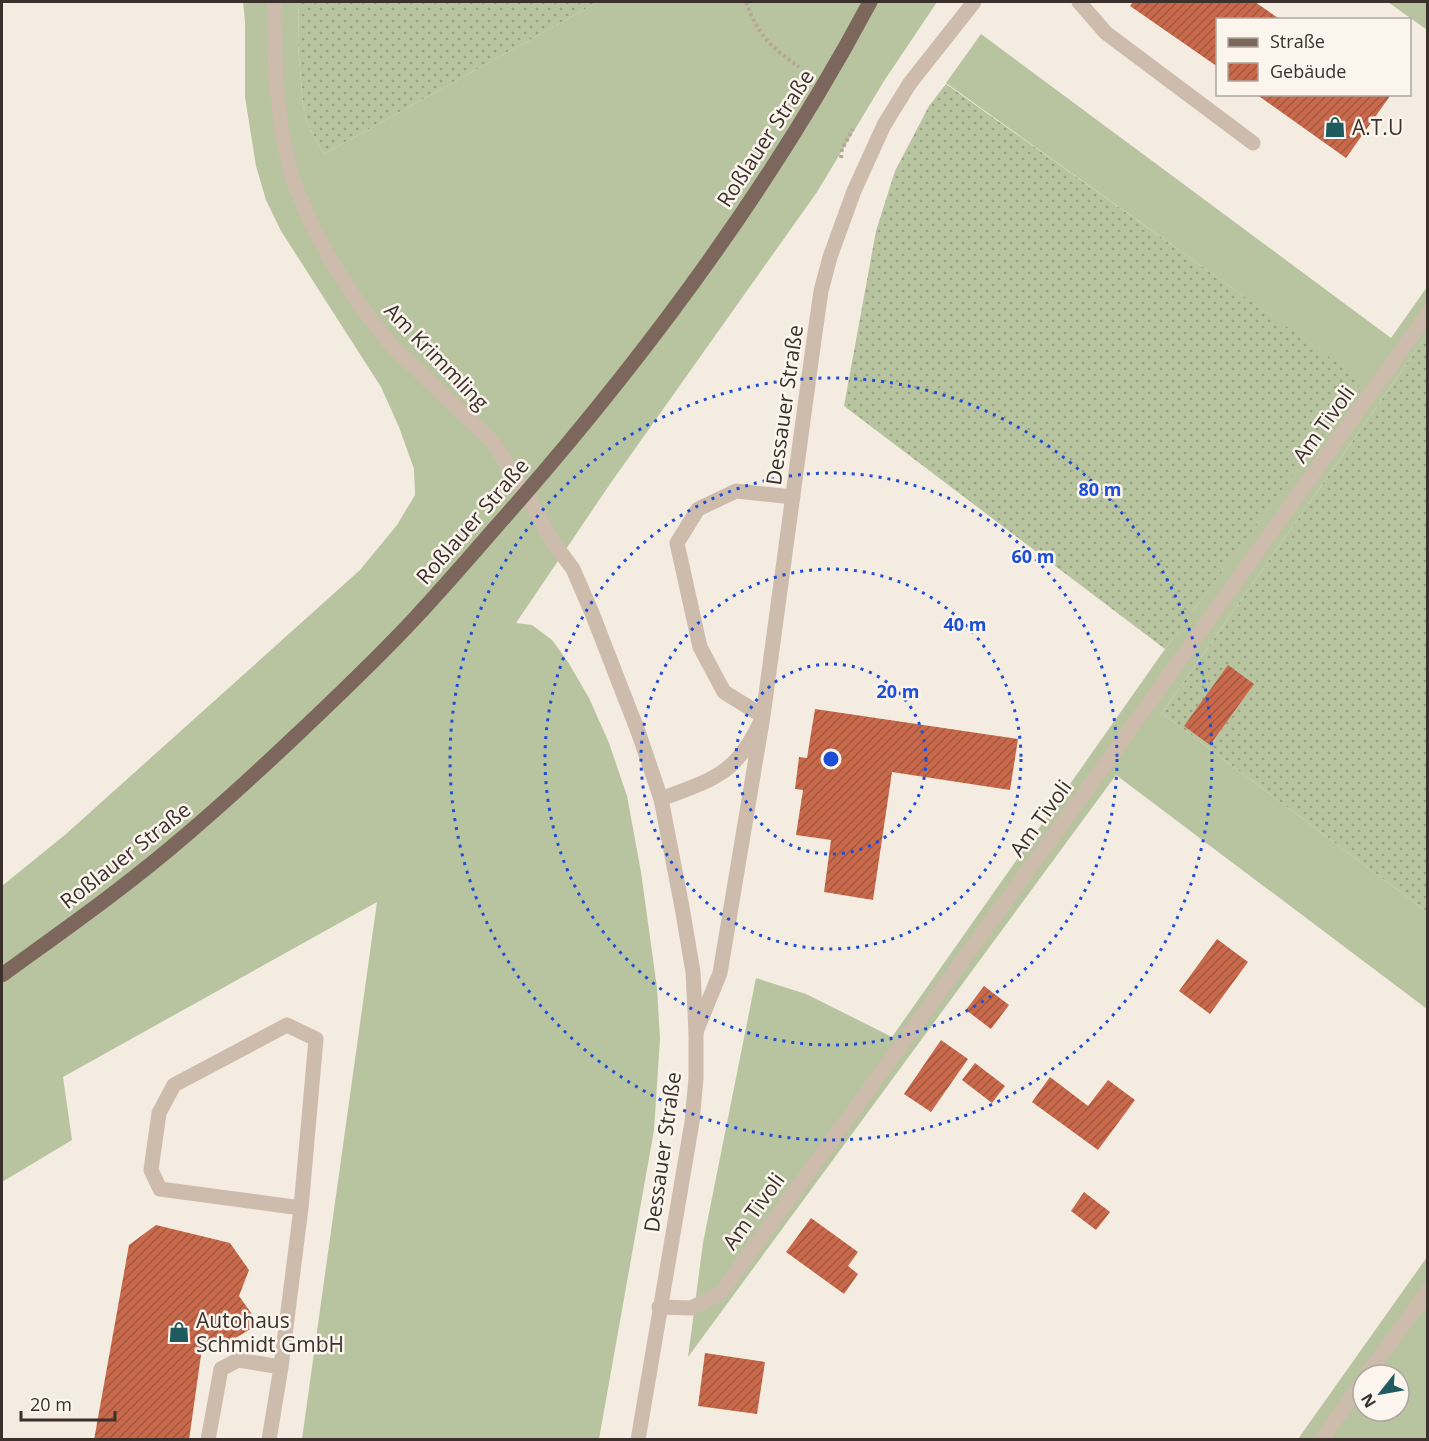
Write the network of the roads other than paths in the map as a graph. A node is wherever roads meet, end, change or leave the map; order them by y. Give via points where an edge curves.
1 (274, 2) edge
2 (870, 2) edge
3 (974, 2) edge
4 (1079, 2) edge
5 (1253, 143) dead end
6 (1428, 313) edge
7 (526, 493) junction
8 (793, 497) junction
9 (763, 716) junction
10 (661, 799) junction
11 (2, 975) edge
12 (696, 1032) junction
13 (301, 1208) junction
14 (1428, 1291) edge
15 (659, 1307) junction
16 (1376, 1363) edge
17 (281, 1367) junction
18 (1351, 1398) edge
19 (208, 1440) edge
20 (269, 1440) edge
21 (638, 1440) edge
22 (1321, 1440) edge

1 - 7 street, Am Krimmling via 282,133 292,178 311,223 361,308 393,347 493,442
2 - 7 main road, Roßlauer Straße via 832,74 720,243 664,322
3 - 8 street, Dessauer Straße via 910,83 884,125 854,191 821,291
4 - 5 street via 1106,33
6 - 15 street, Am Tivoli via 720,1294 691,1308
7 - 10 street, Dessauer Straße via 573,569
7 - 11 main road, Roßlauer Straße via 355,680 237,791 119,889
8 - 9 street, Dessauer Straße
8 - 9 street via 736,491 698,508 677,543 700,647 724,692
9 - 10 street, Dessauer Straße via 742,756 723,772
9 - 12 street via 720,973
10 - 12 street, Dessauer Straße via 693,972
12 - 15 street, Dessauer Straße via 692,1122
13 - 13 street via 316,1039 287,1025 174,1085 159,1113 151,1170 160,1189
13 - 17 street
14 - 16 street
15 - 21 street, Dessauer Straße
17 - 19 street via 238,1360 221,1370
17 - 20 street
18 - 22 street

